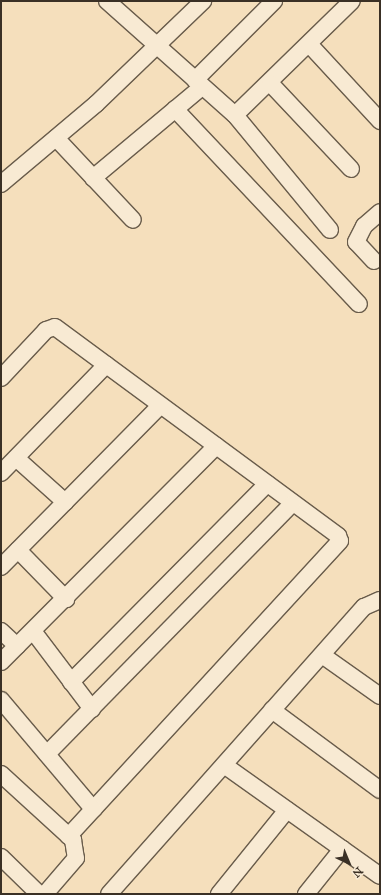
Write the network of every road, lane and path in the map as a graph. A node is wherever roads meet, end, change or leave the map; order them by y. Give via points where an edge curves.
1 (202, 1) edge
2 (274, 1) edge
3 (115, 3) edge
4 (346, 3) edge
5 (309, 44) junction
6 (158, 46) junction
7 (199, 83) junction
8 (270, 83) junction
9 (175, 109) junction
10 (235, 115) junction
11 (380, 121) edge
12 (56, 138) junction
13 (351, 170) dead end
14 (93, 178) junction
15 (1, 184) edge
16 (380, 212) edge
17 (133, 220) dead end
18 (330, 230) dead end
19 (374, 261) dead end
20 (359, 304) dead end
21 (106, 365) junction
22 (1, 378) edge
23 (160, 406) junction
24 (216, 446) junction
25 (16, 458) junction
26 (1, 473) edge
27 (267, 484) junction
28 (65, 502) junction
29 (293, 503) junction
30 (18, 550) junction
31 (1, 567) edge
32 (66, 599) junction
33 (380, 600) edge
34 (1, 630) edge
35 (33, 631) junction
36 (17, 646) junction
37 (322, 655) junction
38 (1, 662) edge
39 (71, 682) junction
40 (380, 696) edge
41 (1, 700) edge
42 (92, 709) junction
43 (272, 710) junction
44 (47, 754) junction
45 (224, 765) junction
46 (1, 774) edge
47 (380, 790) edge
48 (93, 810) junction
49 (287, 810) junction
50 (69, 836) junction
51 (342, 849) junction
52 (1, 857) edge
53 (380, 876) edge
54 (39, 894) edge
55 (45, 894) edge
56 (110, 894) edge
57 (219, 894) edge
58 (306, 894) edge

1 - 6 street
2 - 7 street
3 - 6 street
4 - 5 street
5 - 8 street
5 - 11 street
6 - 7 street
6 - 12 street
7 - 9 street
7 - 10 street
8 - 10 street
8 - 13 street
9 - 14 street
9 - 20 street
10 - 18 street
12 - 14 street
12 - 15 street
14 - 17 street
16 - 19 street via 364,226 356,242
21 - 22 street via 55,327 46,330
21 - 23 street
21 - 25 street
23 - 24 street
23 - 28 street
24 - 27 street
24 - 32 street
25 - 26 street
25 - 28 street
27 - 29 street
27 - 39 street
28 - 30 street
29 - 42 street
29 - 48 street via 338,536 340,542
30 - 31 street
30 - 32 street
32 - 35 street
33 - 37 street via 364,607
34 - 36 street
35 - 36 street
35 - 39 street
36 - 38 street
37 - 40 street
37 - 43 street
39 - 42 street
41 - 44 street
42 - 44 street
43 - 45 street
43 - 47 street
44 - 48 street
45 - 49 street
45 - 56 street
46 - 50 street
48 - 50 street
49 - 51 street
49 - 57 street
50 - 55 street via 76,858
51 - 53 street
51 - 58 street
52 - 54 street

